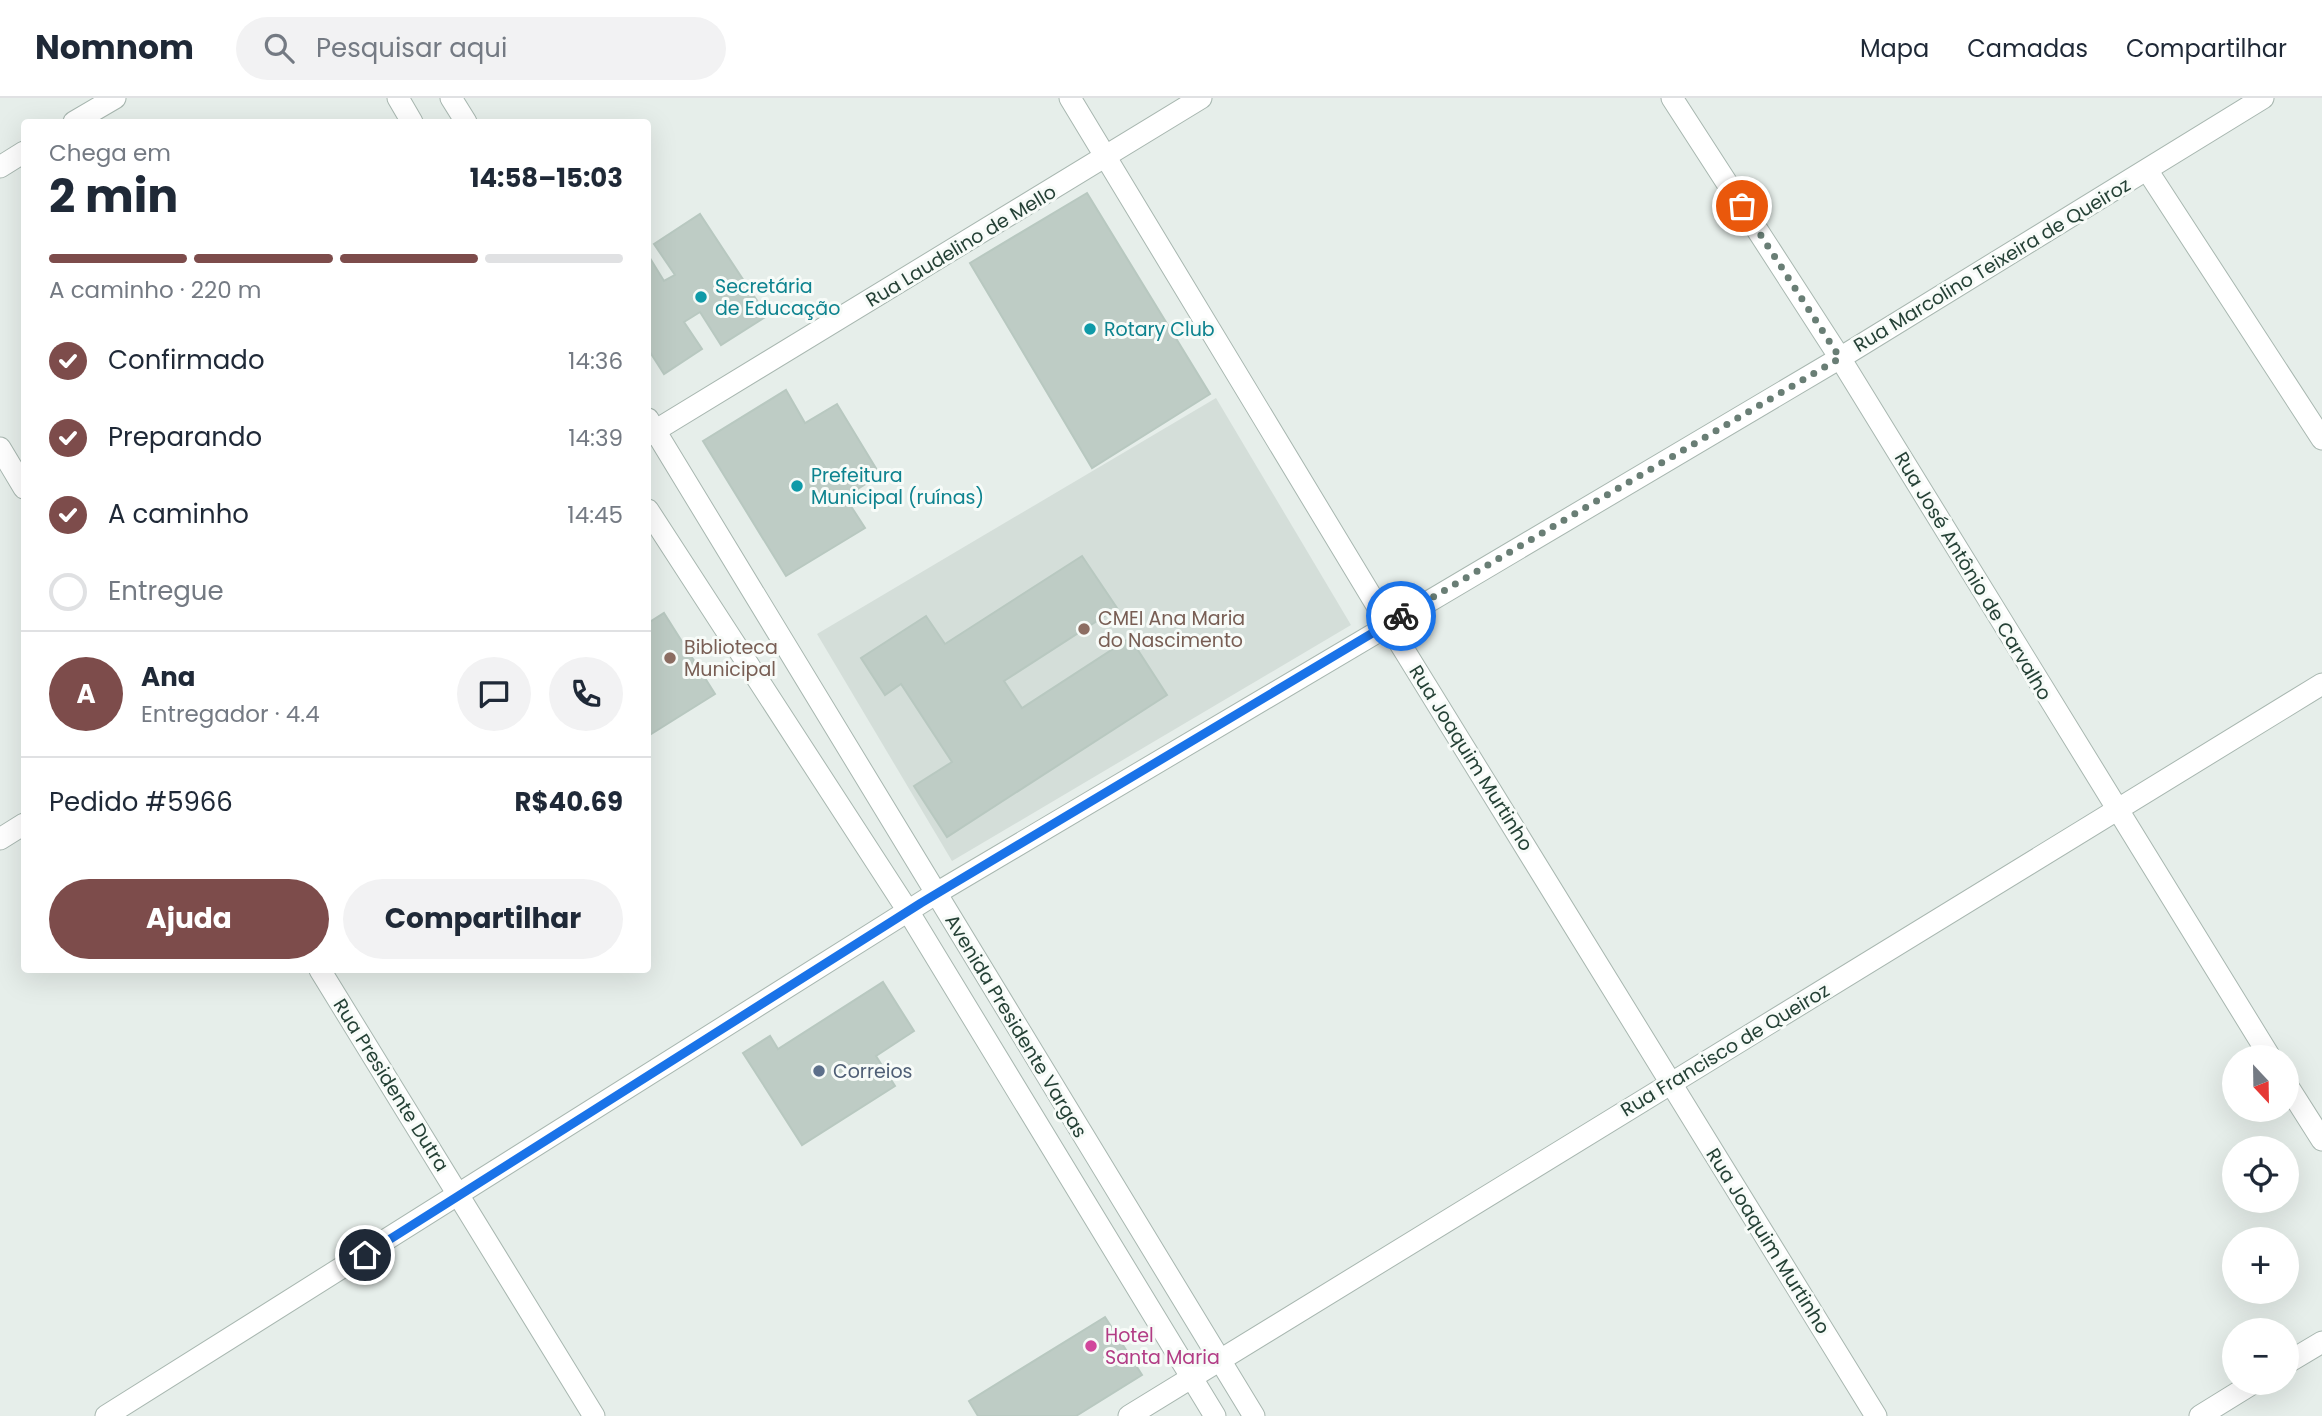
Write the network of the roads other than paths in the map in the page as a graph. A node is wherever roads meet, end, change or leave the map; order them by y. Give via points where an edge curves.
1 (115, 98) edge
2 (398, 98) edge
3 (451, 98) edge
4 (1070, 98) edge
5 (1201, 98) edge
6 (1672, 98) edge
7 (2263, 98) edge
8 (79, 119) edge
9 (410, 119) edge
10 (464, 119) edge
11 (21, 154) edge
12 (1106, 158) junction
13 (0, 167) edge
14 (2147, 170) junction
15 (1840, 358) junction
16 (651, 427) edge
17 (651, 430) edge
18 (2322, 439) edge
19 (0, 448) edge
20 (21, 483) edge
21 (651, 515) edge
22 (1388, 624) junction
23 (2322, 684) edge
24 (2116, 812) junction
25 (21, 826) edge
26 (0, 839) edge
27 (935, 894) junction
28 (908, 911) junction
29 (322, 973) edge
30 (2262, 1045) edge
31 (1671, 1083) junction
32 (2300, 1105) edge
33 (2322, 1140) edge
34 (459, 1196) junction
35 (2322, 1342) edge
36 (2299, 1356) edge
37 (1220, 1360) junction
38 (1192, 1377) junction
39 (2234, 1395) edge
40 (106, 1416) edge
41 (594, 1416) edge
42 (1129, 1416) edge
43 (1215, 1416) edge
44 (1254, 1416) edge
45 (1876, 1416) edge
46 (2200, 1416) edge

1 - 8 street
2 - 9 street
3 - 10 street
4 - 12 street, Rua Joaquim Murtinho
5 - 12 street, Rua Laudelino de Mello
6 - 15 street, Rua José Antônio de Carvalho
7 - 14 street, Rua Marcolino Teixeira de Queiroz
11 - 13 street
12 - 16 street, Rua Laudelino de Mello
12 - 22 street, Rua Joaquim Murtinho
14 - 15 street, Rua Marcolino Teixeira de Queiroz
14 - 18 street
15 - 22 street, Rua Marcolino Teixeira de Queiroz
15 - 24 street, Rua José Antônio de Carvalho
17 - 27 street, Avenida Presidente Vargas
19 - 20 street
21 - 28 street, Avenida Presidente Vargas
22 - 27 street, Rua Marcolino Teixeira de Queiroz
22 - 31 street, Rua Joaquim Murtinho
23 - 24 street, Rua Francisco de Queiroz
24 - 30 street, Rua José Antônio de Carvalho
24 - 31 street, Rua Francisco de Queiroz
25 - 26 street
27 - 28 street, Rua Marcolino Teixeira de Queiroz
27 - 37 street, Avenida Presidente Vargas
28 - 34 street, Rua Marcolino Teixeira de Queiroz
28 - 38 street, Avenida Presidente Vargas
29 - 34 street, Rua Presidente Dutra
31 - 37 street, Rua Francisco de Queiroz
31 - 45 street, Rua Joaquim Murtinho
32 - 33 street
34 - 40 street, Rua Marcolino Teixeira de Queiroz
34 - 41 street, Rua Presidente Dutra
35 - 36 street
37 - 38 street, Rua Francisco de Queiroz
37 - 44 street, Avenida Presidente Vargas
38 - 42 street, Rua Francisco de Queiroz
38 - 43 street, Avenida Presidente Vargas
39 - 46 street

